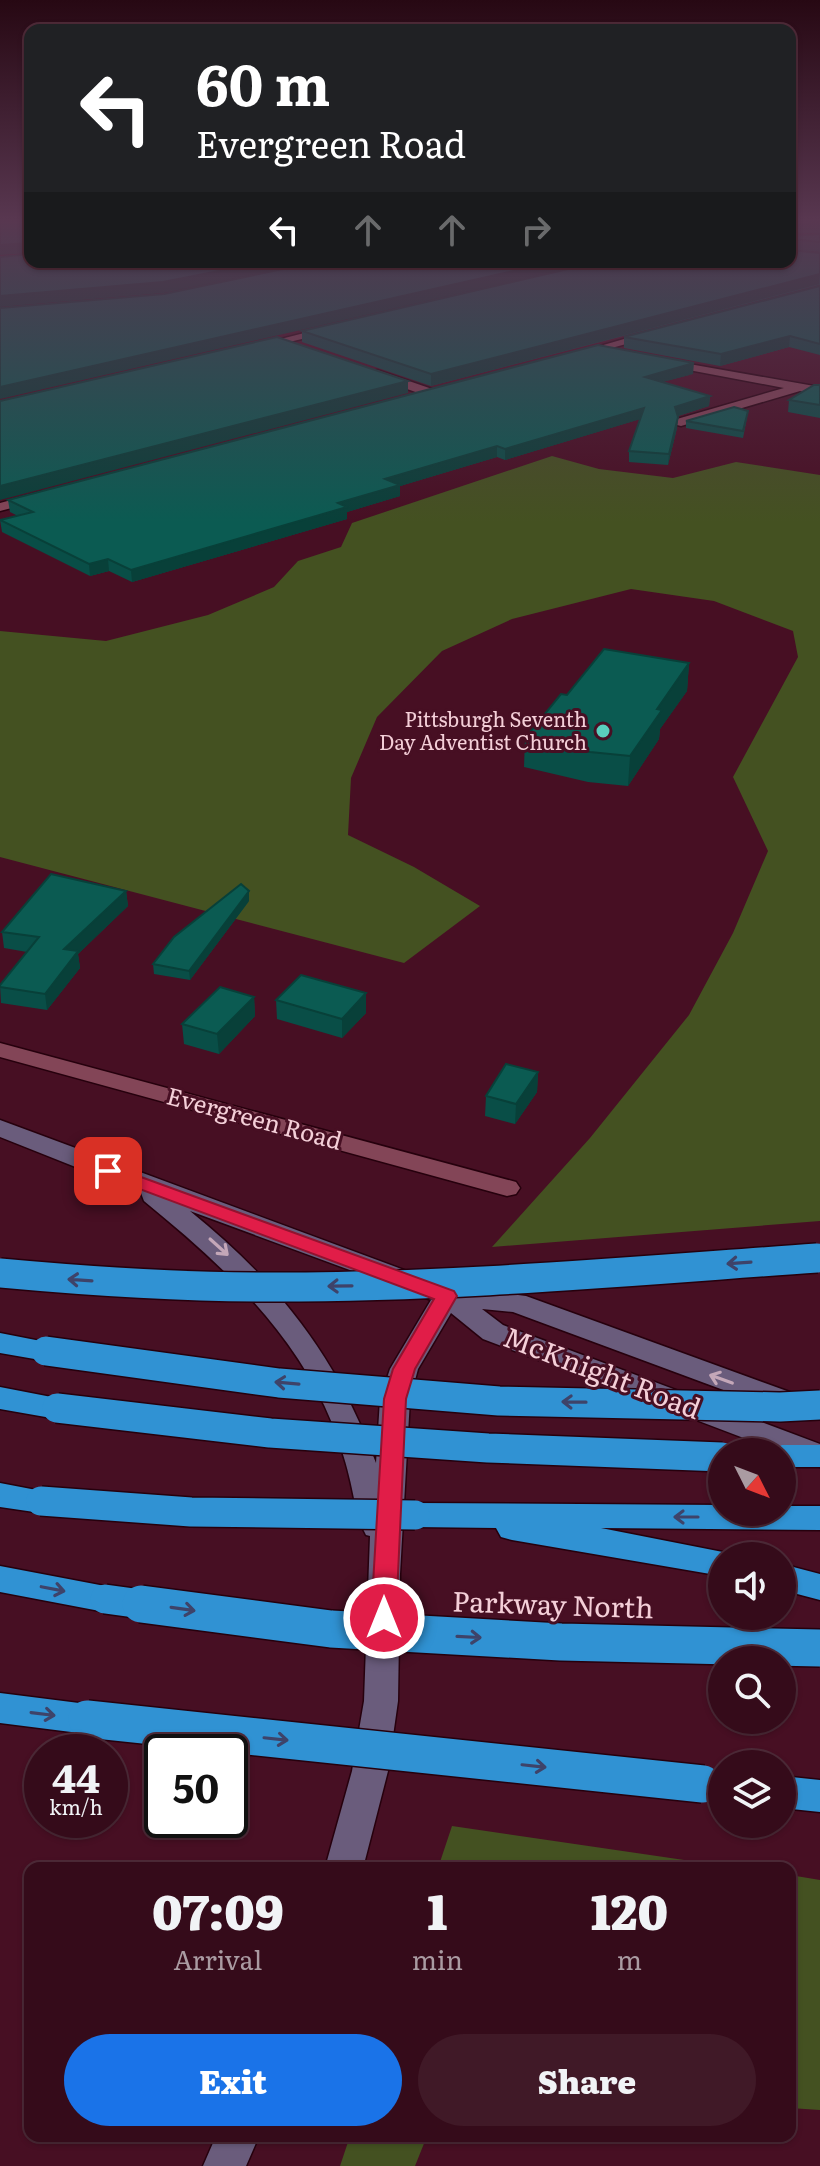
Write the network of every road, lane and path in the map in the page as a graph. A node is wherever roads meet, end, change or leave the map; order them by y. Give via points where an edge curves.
1 (341, 327) edge
2 (667, 330) edge
3 (280, 342) junction
4 (249, 349) edge
5 (594, 350) junction
6 (310, 352) edge
7 (623, 355) edge
8 (564, 358) edge
9 (652, 360) edge
10 (371, 372) edge
11 (799, 387) junction
12 (446, 389) edge
13 (820, 391) edge
14 (431, 393) junction
15 (401, 401) edge
16 (681, 422) edge
17 (55, 493) edge
18 (0, 507) edge
19 (0, 1050) edge
20 (0, 1128) edge
21 (135, 1182) junction
22 (507, 1188) dead end
23 (819, 1258) edge
24 (0, 1273) edge
25 (447, 1296) junction
26 (0, 1343) edge
27 (0, 1398) edge
28 (820, 1405) edge
29 (820, 1415) edge
30 (708, 1456) edge
31 (796, 1456) edge
32 (820, 1456) edge
33 (0, 1495) edge
34 (415, 1515) junction
35 (820, 1518) edge
36 (708, 1560) edge
37 (384, 1574) junction
38 (0, 1579) edge
39 (796, 1581) edge
40 (820, 1587) edge
41 (820, 1648) edge
42 (0, 1708) edge
43 (708, 1784) edge
44 (796, 1793) edge
45 (820, 1796) edge
46 (346, 1862) edge
47 (235, 2142) edge
48 (224, 2166) edge

1 - 3 street
2 - 5 street
3 - 4 street
3 - 6 street
5 - 7 street
5 - 8 street
9 - 11 street
10 - 14 street
11 - 13 street
11 - 16 street
12 - 14 street
14 - 15 street
17 - 18 street
19 - 22 street, Evergreen Road
20 - 21 main road
21 - 25 main road
21 -> 37 main road via 246,1272 303,1340 366,1474
23 -> 24 highway, bridge via 326,1287 188,1286
29 -> 25 main road, McKnight Road via 516,1303
25 - 32 main road, McKnight Road via 493,1332
25 - 37 main road via 404,1369 395,1399
28 -> 26 highway, bridge via 499,1401 279,1383
27 - 30 highway, bridge via 270,1433
31 - 32 highway
33 - 34 highway, bridge via 191,1512
35 -> 34 highway
34 - 36 highway
37 - 46 main road via 381,1701 370,1771
38 -> 41 highway, Parkway North, bridge via 105,1599 331,1629 561,1642
39 - 40 highway
42 -> 43 highway, bridge
44 - 45 highway
47 - 48 main road

